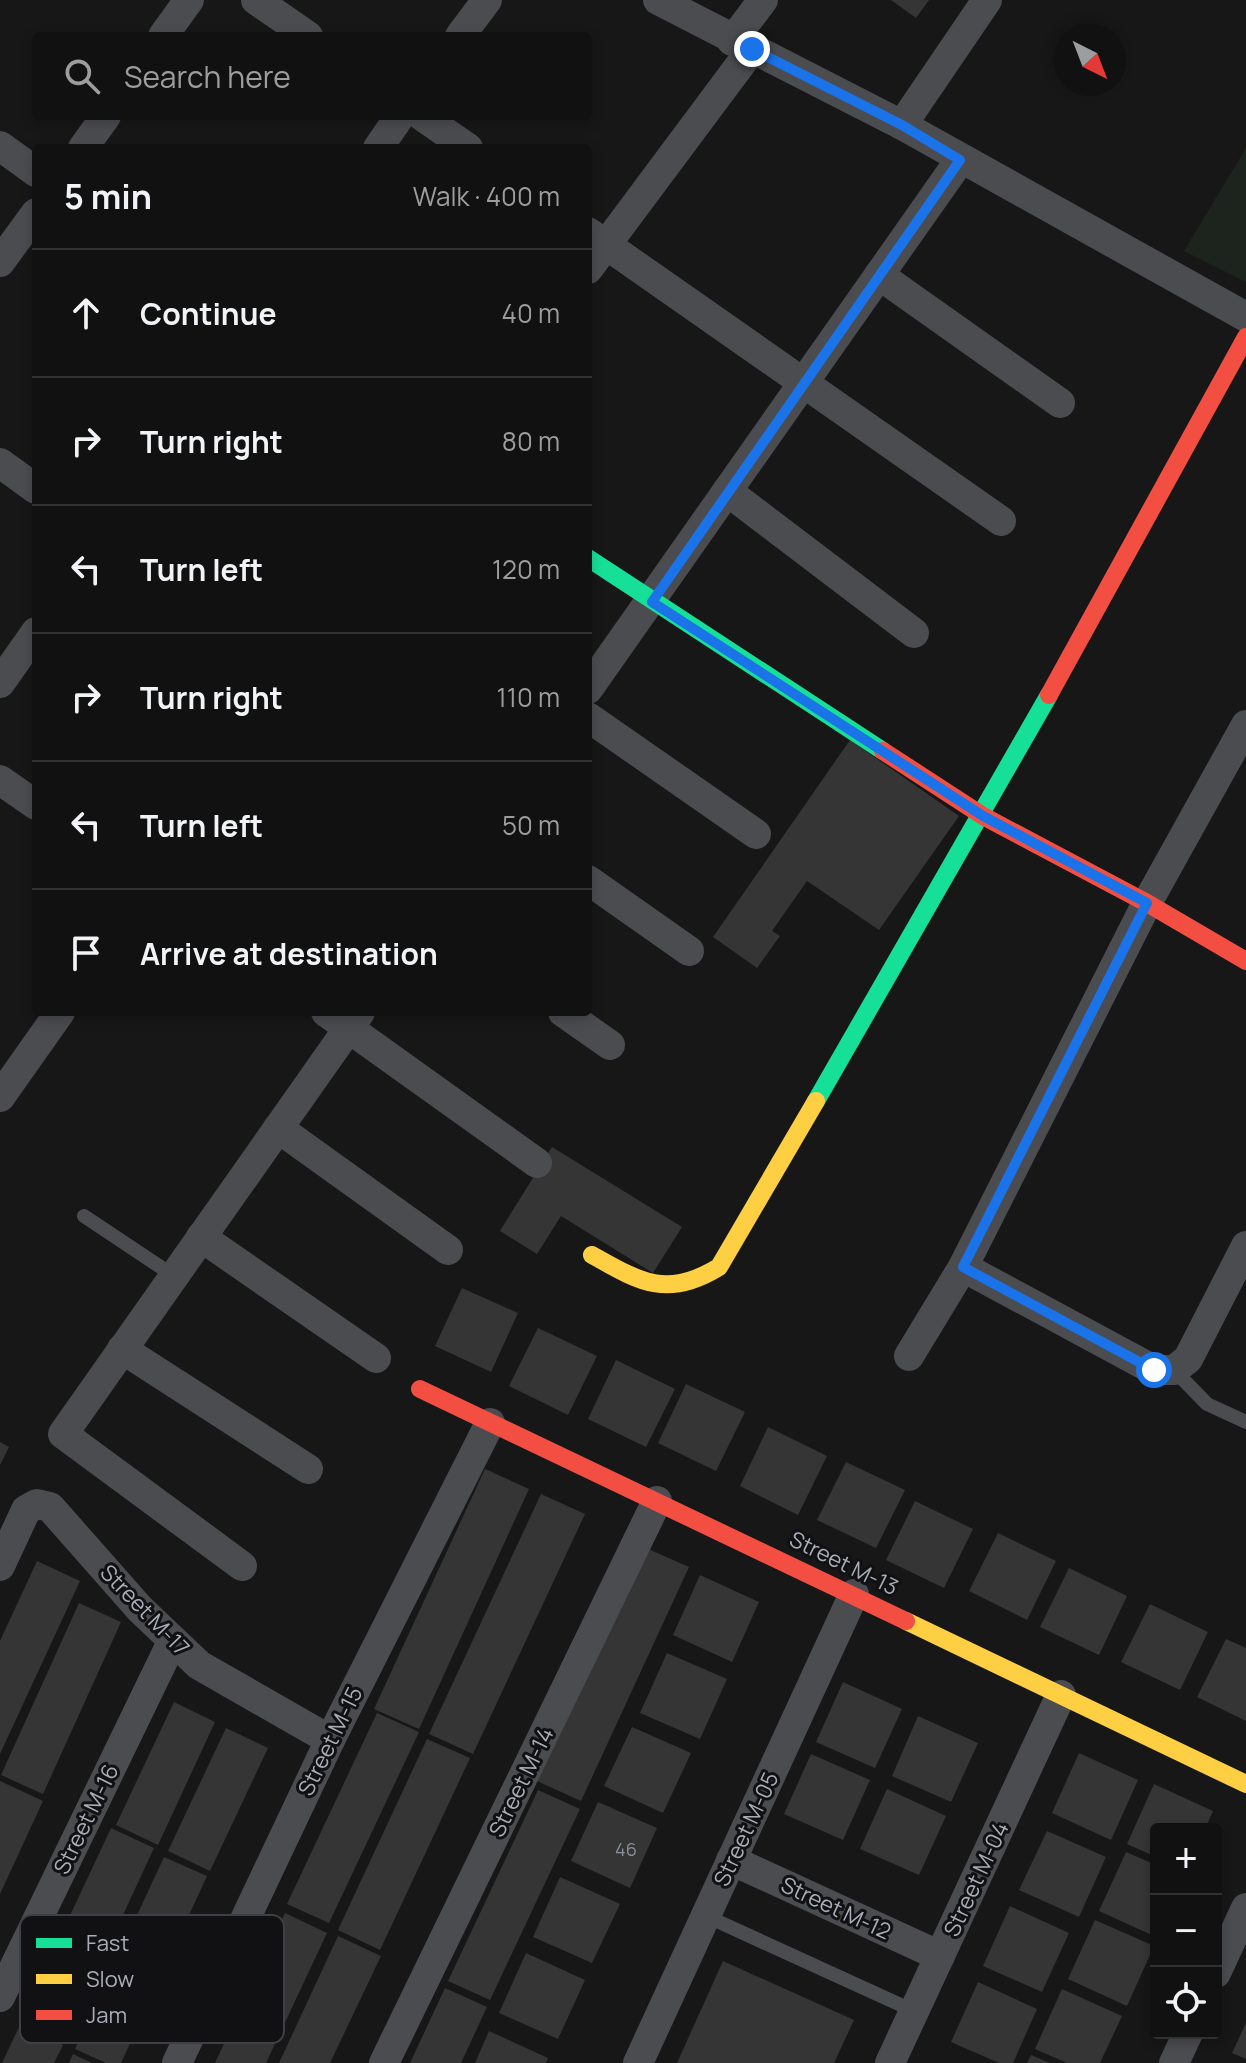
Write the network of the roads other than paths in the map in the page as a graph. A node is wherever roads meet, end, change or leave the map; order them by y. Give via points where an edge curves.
1 (189, 0) edge
2 (256, 0) edge
3 (487, 0) edge
4 (658, 0) edge
5 (763, 0) edge
6 (987, 0) edge
7 (166, 32) edge
8 (302, 32) edge
9 (463, 32) edge
10 (742, 45) junction
11 (103, 120) edge
12 (397, 120) edge
13 (428, 120) edge
14 (902, 125) junction
15 (86, 144) edge
16 (381, 144) edge
17 (462, 144) edge
18 (0, 146) edge
19 (960, 160) junction
20 (32, 169) edge
21 (32, 218) edge
22 (597, 238) edge
23 (0, 262) edge
24 (879, 275) junction
25 (1246, 317) edge
26 (1246, 337) edge
27 (803, 383) junction
28 (1060, 403) dead end
29 (0, 463) edge
30 (32, 486) edge
31 (727, 491) junction
32 (1001, 521) dead end
33 (592, 561) edge
34 (652, 602) junction
35 (914, 633) dead end
36 (32, 638) edge
37 (0, 683) edge
38 (592, 684) edge
39 (592, 720) edge
40 (1246, 725) edge
41 (0, 780) edge
42 (32, 802) edge
43 (983, 816) junction
44 (756, 834) dead end
45 (592, 883) edge
46 (1147, 903) junction
47 (689, 951) dead end
48 (1246, 961) edge
49 (57, 1016) edge
50 (569, 1016) edge
51 (345, 1017) edge
52 (610, 1045) dead end
53 (0, 1097) edge
54 (278, 1128) junction
55 (537, 1163) dead end
56 (84, 1216) dead end
57 (201, 1237) junction
58 (1246, 1246) edge
59 (448, 1250) dead end
60 (592, 1255) dead end
61 (963, 1267) junction
62 (174, 1276) junction
63 (122, 1349) junction
64 (909, 1356) dead end
65 (376, 1358) dead end
66 (1174, 1370) junction
67 (420, 1389) dead end
68 (1246, 1422) edge
69 (490, 1423) junction
70 (308, 1469) dead end
71 (657, 1501) junction
72 (0, 1566) edge
73 (242, 1566) dead end
74 (854, 1594) junction
75 (172, 1642) junction
76 (1061, 1695) junction
77 (330, 1740) junction
78 (1246, 1784) edge
79 (731, 1860) junction
80 (1246, 1908) edge
81 (40, 1915) edge
82 (247, 1915) edge
83 (706, 1916) junction
84 (20, 1956) edge
85 (940, 1956) junction
86 (1219, 1967) edge
87 (0, 1997) edge
88 (914, 2011) junction
89 (1185, 2039) edge
90 (186, 2043) edge
91 (177, 2063) edge
92 (384, 2063) edge
93 (638, 2063) edge
94 (890, 2063) edge
95 (1174, 2063) edge

1 - 7 street
2 - 8 street
3 - 9 street
4 - 10 street
5 - 10 street
6 - 14 street
10 - 14 street
10 - 22 street
11 - 15 street
12 - 16 street
13 - 17 street
14 - 19 street
18 - 20 street
19 - 24 street
19 - 25 street
21 - 23 street
22 - 27 street
24 - 27 street
24 - 28 street
26 - 43 street
27 - 31 street
27 - 32 street
29 - 30 street
31 - 34 street
31 - 35 street
33 - 34 street
34 - 38 street
34 - 43 street
36 - 37 street
39 - 44 street
40 - 46 street
41 - 42 street
43 - 46 street
43 - 60 street via 719,1267 701,1281 648,1286
45 - 47 street
46 - 48 street
46 - 61 street
49 - 53 street
50 - 52 street
51 - 54 street
51 - 55 street
54 - 57 street
54 - 59 street
56 - 62 lane
57 - 62 street
57 - 65 street
58 - 66 street via 1188,1359
61 - 64 street
61 - 66 street via 1154,1370
62 - 63 street
63 - 70 street
63 - 73 street via 63,1434
66 - 68 lane via 1207,1404
67 - 69 street, Street M-13
69 - 71 street, Street M-13
69 - 77 street, Street M-15
71 - 74 street, Street M-13
71 - 92 street, Street M-14
72 - 75 street, Street M-17 via 26,1510 37,1504 50,1507
74 - 76 street, Street M-13
74 - 79 street, Street M-05
75 - 77 street, Street M-17 via 199,1665
75 - 81 street, Street M-16
76 - 78 street, Street M-13
76 - 85 street, Street M-04
77 - 82 street, Street M-15
79 - 83 street, Street M-05
79 - 85 street, Street M-12
80 - 86 street
83 - 88 lane
83 - 93 street, Street M-05
84 - 87 street, Street M-16
85 - 88 street, Street M-04
88 - 94 street, Street M-04
89 - 95 street
90 - 91 street, Street M-15

